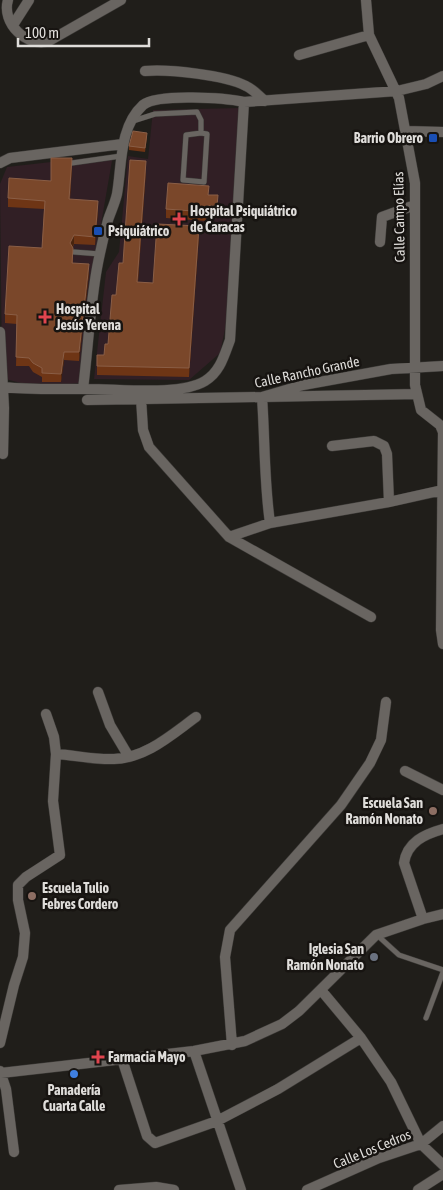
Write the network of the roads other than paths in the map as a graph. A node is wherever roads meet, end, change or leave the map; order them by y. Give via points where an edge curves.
1 (8, 0) edge
2 (29, 0) edge
3 (121, 0) edge
4 (366, 0) edge
5 (13, 24) junction
6 (369, 35) junction
7 (299, 55) dead end
8 (145, 71) dead end
9 (443, 76) edge
10 (397, 91) junction
11 (265, 100) junction
12 (244, 102) junction
13 (132, 121) junction
14 (406, 131) junction
15 (443, 132) edge
16 (201, 133) junction
17 (123, 144) junction
18 (121, 156) junction
19 (0, 163) edge
20 (60, 164) edge
21 (415, 205) junction
22 (380, 242) dead end
23 (74, 252) edge
24 (100, 254) junction
25 (0, 332) edge
26 (443, 366) edge
27 (414, 368) junction
28 (3, 387) junction
29 (83, 389) junction
30 (417, 394) junction
31 (262, 397) junction
32 (141, 398) junction
33 (87, 400) dead end
34 (443, 433) edge
35 (332, 446) dead end
36 (2, 454) dead end
37 (442, 490) edge
38 (389, 502) junction
39 (270, 523) junction
40 (229, 537) junction
41 (443, 579) edge
42 (371, 617) dead end
43 (443, 644) edge
44 (98, 692) dead end
45 (386, 702) dead end
46 (46, 714) dead end
47 (196, 717) dead end
48 (56, 754) junction
49 (129, 757) junction
50 (405, 771) dead end
51 (443, 790) edge
52 (443, 829) edge
53 (443, 914) edge
54 (423, 919) junction
55 (376, 935) junction
56 (443, 971) edge
57 (321, 990) junction
58 (426, 1018) dead end
59 (362, 1038) junction
60 (0, 1043) edge
61 (232, 1045) junction
62 (194, 1051) junction
63 (122, 1059) junction
64 (0, 1072) edge
65 (217, 1121) junction
66 (443, 1126) edge
67 (421, 1144) junction
68 (14, 1152) dead end
69 (443, 1165) edge
70 (443, 1174) edge
71 (119, 1190) edge
72 (174, 1190) edge
73 (241, 1190) edge
74 (307, 1190) edge
75 (418, 1190) edge

1 - 5 street via 7,14
2 - 5 street
3 - 5 street via 41,44 29,41
4 - 6 street, Calle Campo Elías
6 - 7 street
6 - 10 street, Calle Campo Elías
8 - 11 street via 165,70 235,82
9 - 10 street
10 - 11 street
10 - 14 street, Calle Campo Elías
11 - 12 street
12 - 13 street via 223,98 166,99 145,104
12 - 29 street via 230,340 222,363 215,374 191,386 156,390
13 - 16 lane via 155,114 197,112
13 - 17 street
14 - 15 street
14 - 21 street, Calle Campo Elías via 415,183
16 - 16 lane via 186,135 183,180 204,182 207,134
17 - 18 street
17 - 19 street via 10,158
18 - 20 lane
18 - 24 street via 117,196
21 - 22 street via 382,217
21 - 27 street, Calle Campo Elías
23 - 24 lane
24 - 29 street
25 - 28 street
26 - 27 street, Calle Rancho Grande
27 - 30 street, Calle Campo Elías
27 - 31 street, Calle Rancho Grande via 390,369 303,385
28 - 29 street via 37,391
28 - 36 street
30 - 31 street
30 - 34 street, Calle Campo Elías via 421,410 440,425
31 - 32 street, Calle Rancho Grande
31 - 39 street via 265,489
32 - 33 street, Calle Rancho Grande
32 - 40 street via 149,447
34 - 37 street, Calle Campo Elías
35 - 38 street via 374,441 384,446
37 - 38 street
37 - 41 street, Calle Campo Elías
38 - 39 street
39 - 40 street
40 - 42 street
41 - 43 street, Calle Campo Elías
44 - 49 street via 110,725
45 - 61 street via 381,740 370,763 341,805 230,930 225,957
46 - 48 street
47 - 49 street via 148,751
48 - 49 street via 114,759
48 - 60 street via 53,801 60,855 18,886 25,933 23,957
50 - 51 street
52 - 54 street via 416,841 405,856 404,863
53 - 54 street
54 - 55 street
55 - 56 lane via 399,955
55 - 57 street
56 - 58 lane
57 - 59 street
57 - 61 street via 282,1024
59 - 65 street via 278,1089
59 - 67 street via 391,1082
61 - 62 street
62 - 63 street
62 - 65 street
63 - 64 street
63 - 65 street via 150,1141 159,1142
64 - 68 street via 6,1089
65 - 73 street
66 - 67 street, Calle Los Cedros
67 - 69 street
67 - 74 street, Calle Los Cedros via 379,1158
70 - 75 street
71 - 72 street via 156,1186

